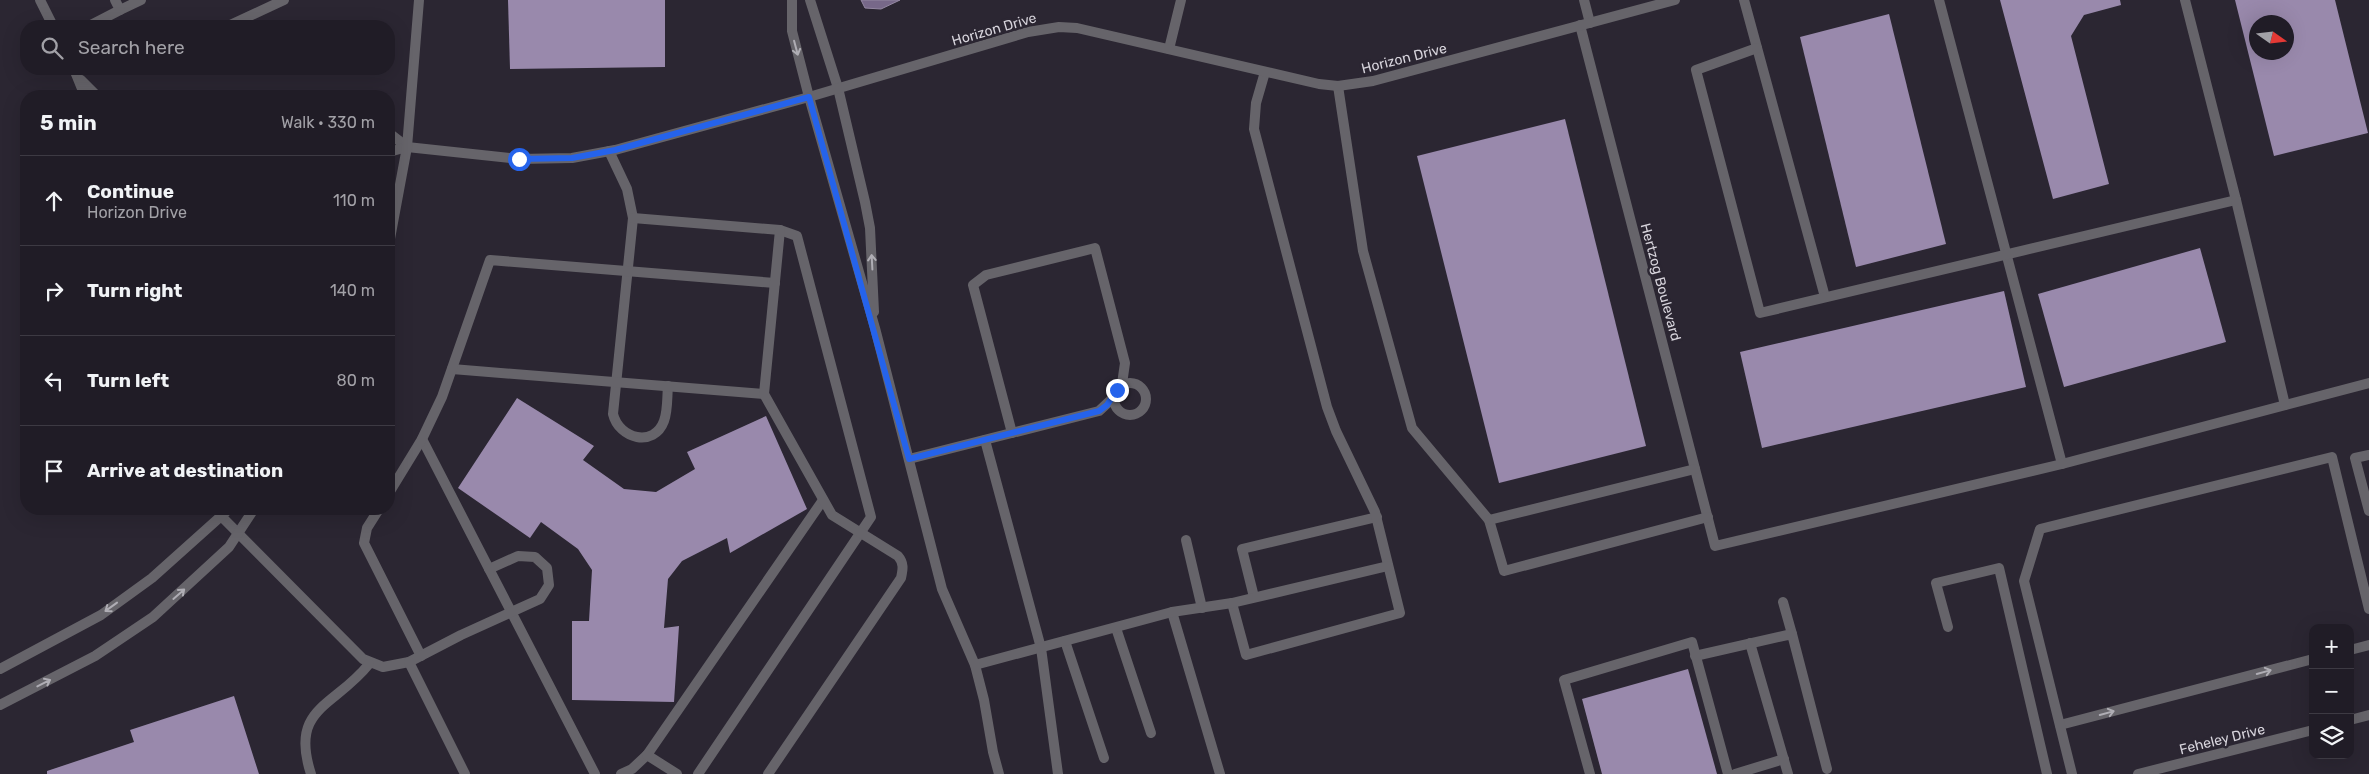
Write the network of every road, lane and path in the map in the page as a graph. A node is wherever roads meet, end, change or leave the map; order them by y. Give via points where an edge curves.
1 (40, 0) edge
2 (115, 0) edge
3 (141, 0) edge
4 (284, 0) edge
5 (419, 0) edge
6 (792, 0) edge
7 (810, 0) edge
8 (1181, 0) edge
9 (1584, 0) edge
10 (1675, 0) edge
11 (1744, 0) edge
12 (1939, 0) edge
13 (2185, 0) edge
14 (120, 10) junction
15 (50, 20) edge
16 (108, 20) edge
17 (241, 20) edge
18 (1585, 24) junction
19 (1757, 48) junction
20 (1169, 49) junction
21 (1265, 72) junction
22 (77, 75) edge
23 (78, 75) edge
24 (1338, 86) junction
25 (838, 88) junction
26 (83, 90) edge
27 (92, 90) edge
28 (809, 97) junction
29 (395, 138) edge
30 (407, 147) junction
31 (395, 150) edge
32 (609, 151) junction
33 (2236, 200) junction
34 (395, 212) edge
35 (633, 218) junction
36 (780, 230) junction
37 (2006, 254) junction
38 (628, 271) junction
39 (775, 283) junction
40 (1825, 297) junction
41 (875, 328) junction
42 (452, 369) junction
43 (616, 382) junction
44 (2369, 383) edge
45 (1122, 384) junction
46 (668, 386) junction
47 (764, 394) junction
48 (1113, 398) junction
49 (2285, 405) junction
50 (1012, 433) junction
51 (422, 439) junction
52 (984, 440) junction
53 (2369, 454) edge
54 (909, 459) junction
55 (2062, 464) junction
56 (1695, 469) junction
57 (395, 483) edge
58 (824, 500) junction
59 (2369, 511) edge
60 (250, 515) edge
61 (375, 515) edge
62 (221, 516) joint
63 (1377, 517) junction
64 (1708, 517) junction
65 (1489, 520) junction
66 (861, 532) junction
67 (238, 533) junction
68 (1186, 540) dead end
69 (1388, 566) junction
70 (489, 569) junction
71 (1254, 598) junction
72 (1784, 602) dead end
73 (1232, 603) junction
74 (1202, 608) junction
75 (2369, 609) edge
76 (1172, 612) junction
77 (512, 613) junction
78 (1948, 627) dead end
79 (1116, 628) junction
80 (1792, 634) junction
81 (1064, 641) junction
82 (1750, 643) junction
83 (2369, 645) edge
84 (1041, 648) junction
85 (2354, 649) edge
86 (421, 656) junction
87 (1695, 656) junction
88 (2309, 660) edge
89 (409, 662) junction
90 (369, 664) junction
91 (975, 665) junction
92 (0, 669) edge
93 (0, 705) edge
94 (2369, 715) edge
95 (2354, 719) edge
96 (2060, 725) junction
97 (2309, 731) edge
98 (1151, 734) dead end
99 (647, 755) junction
100 (1104, 758) dead end
101 (1784, 759) junction
102 (1827, 769) dead end
103 (311, 774) edge
104 (464, 774) edge
105 (595, 774) edge
106 (621, 774) edge
107 (677, 774) edge
108 (698, 774) edge
109 (768, 774) edge
110 (999, 774) edge
111 (1058, 774) edge
112 (1220, 774) edge
113 (1590, 774) edge
114 (1728, 774) edge
115 (1734, 774) edge
116 (1788, 774) edge
117 (2047, 774) edge
118 (2072, 774) edge
119 (2138, 774) edge

1 - 15 street
2 - 14 street
3 - 14 street
4 - 17 street
5 - 30 street
6 -> 28 street via 790,23
7 - 25 street
8 - 20 street
9 - 18 street, Hertzog Boulevard
10 - 18 street, Horizon Drive
11 - 19 street
12 - 37 street
13 - 33 street
14 - 16 street
18 - 24 street, Horizon Drive via 1372,81
18 - 56 street, Hertzog Boulevard
19 - 40 street
19 - 40 street via 1696,70 1760,313
20 - 21 street, Horizon Drive
20 - 25 street, Horizon Drive via 1077,28 1042,29
21 - 24 street, Horizon Drive
21 - 63 street via 1254,112 1254,130 1327,407
22 - 26 street
23 - 27 street
24 - 65 street via 1363,251 1412,428
25 - 28 street, Horizon Drive
41 -> 25 street via 870,228
28 - 32 street, Horizon Drive
28 - 41 street
29 - 30 street
30 - 31 street
30 - 32 street, Horizon Drive via 519,159 572,158
30 - 34 street
32 - 35 street via 627,188
33 - 37 street
33 - 49 street
35 - 36 street
35 - 38 street
36 - 39 street
36 - 66 street via 797,236 871,517
37 - 40 street
37 - 55 street
38 - 39 street
38 - 42 street via 490,260
38 - 43 street
39 - 47 street
41 - 54 street
42 - 43 street
42 - 51 street
43 - 46 street
43 - 46 street via 615,421 620,429 636,437 652,434 660,428
44 - 49 street
45 - 48 street
45 - 48 street via 1132,382 1142,387 1146,397 1143,408 1138,413 1126,415 1116,409
45 - 50 street via 1125,363 1095,248 986,275 973,285
46 - 47 street
47 - 58 street
48 - 50 street via 1099,411
49 - 55 street
50 - 52 street
51 - 57 street
51 - 70 street
52 - 54 street
52 - 84 street
53 - 59 street via 2356,458
54 - 91 street via 942,589
55 - 64 street, Hertzog Boulevard via 1715,546
56 - 64 street, Hertzog Boulevard
56 - 65 street
58 - 66 street via 832,515
58 - 99 street
60 - 67 street
61 - 86 street via 367,528 364,543
62 - 67 street
62 -> 92 street via 152,578 101,615
63 - 69 street
63 - 71 street via 1242,549
64 - 65 street via 1504,571
66 - 108 street
66 - 109 street via 898,556 903,562 901,578
67 - 90 street
93 -> 67 street via 119,642 184,590 229,547
68 - 74 street
69 - 71 street
69 - 73 street via 1400,613 1246,655
70 - 77 street
70 - 77 street via 527,555 535,557 547,568 549,585 546,593 540,600
71 - 73 street
72 - 80 street
73 - 74 street
74 - 76 street
75 - 96 street via 2332,457 2040,529 2024,581
76 - 79 street
76 - 112 street
77 - 86 street
77 - 105 street
78 - 117 street via 1936,583 1999,568
79 - 81 street
79 - 98 street
80 - 82 street
80 - 102 street
81 - 84 street
81 - 100 street
82 - 87 street
82 - 101 street
83 - 85 street
84 - 91 street
84 - 111 street
86 - 89 street
87 - 113 street via 1692,642 1564,680
87 - 114 street
96 -> 88 street
89 - 90 street via 383,667
89 - 104 street
90 - 103 street via 310,722 304,744
91 - 110 street
94 - 95 street
96 - 118 street
97 - 119 street, Feheley Drive
99 - 106 street
99 - 107 street
101 - 115 street
101 - 116 street

